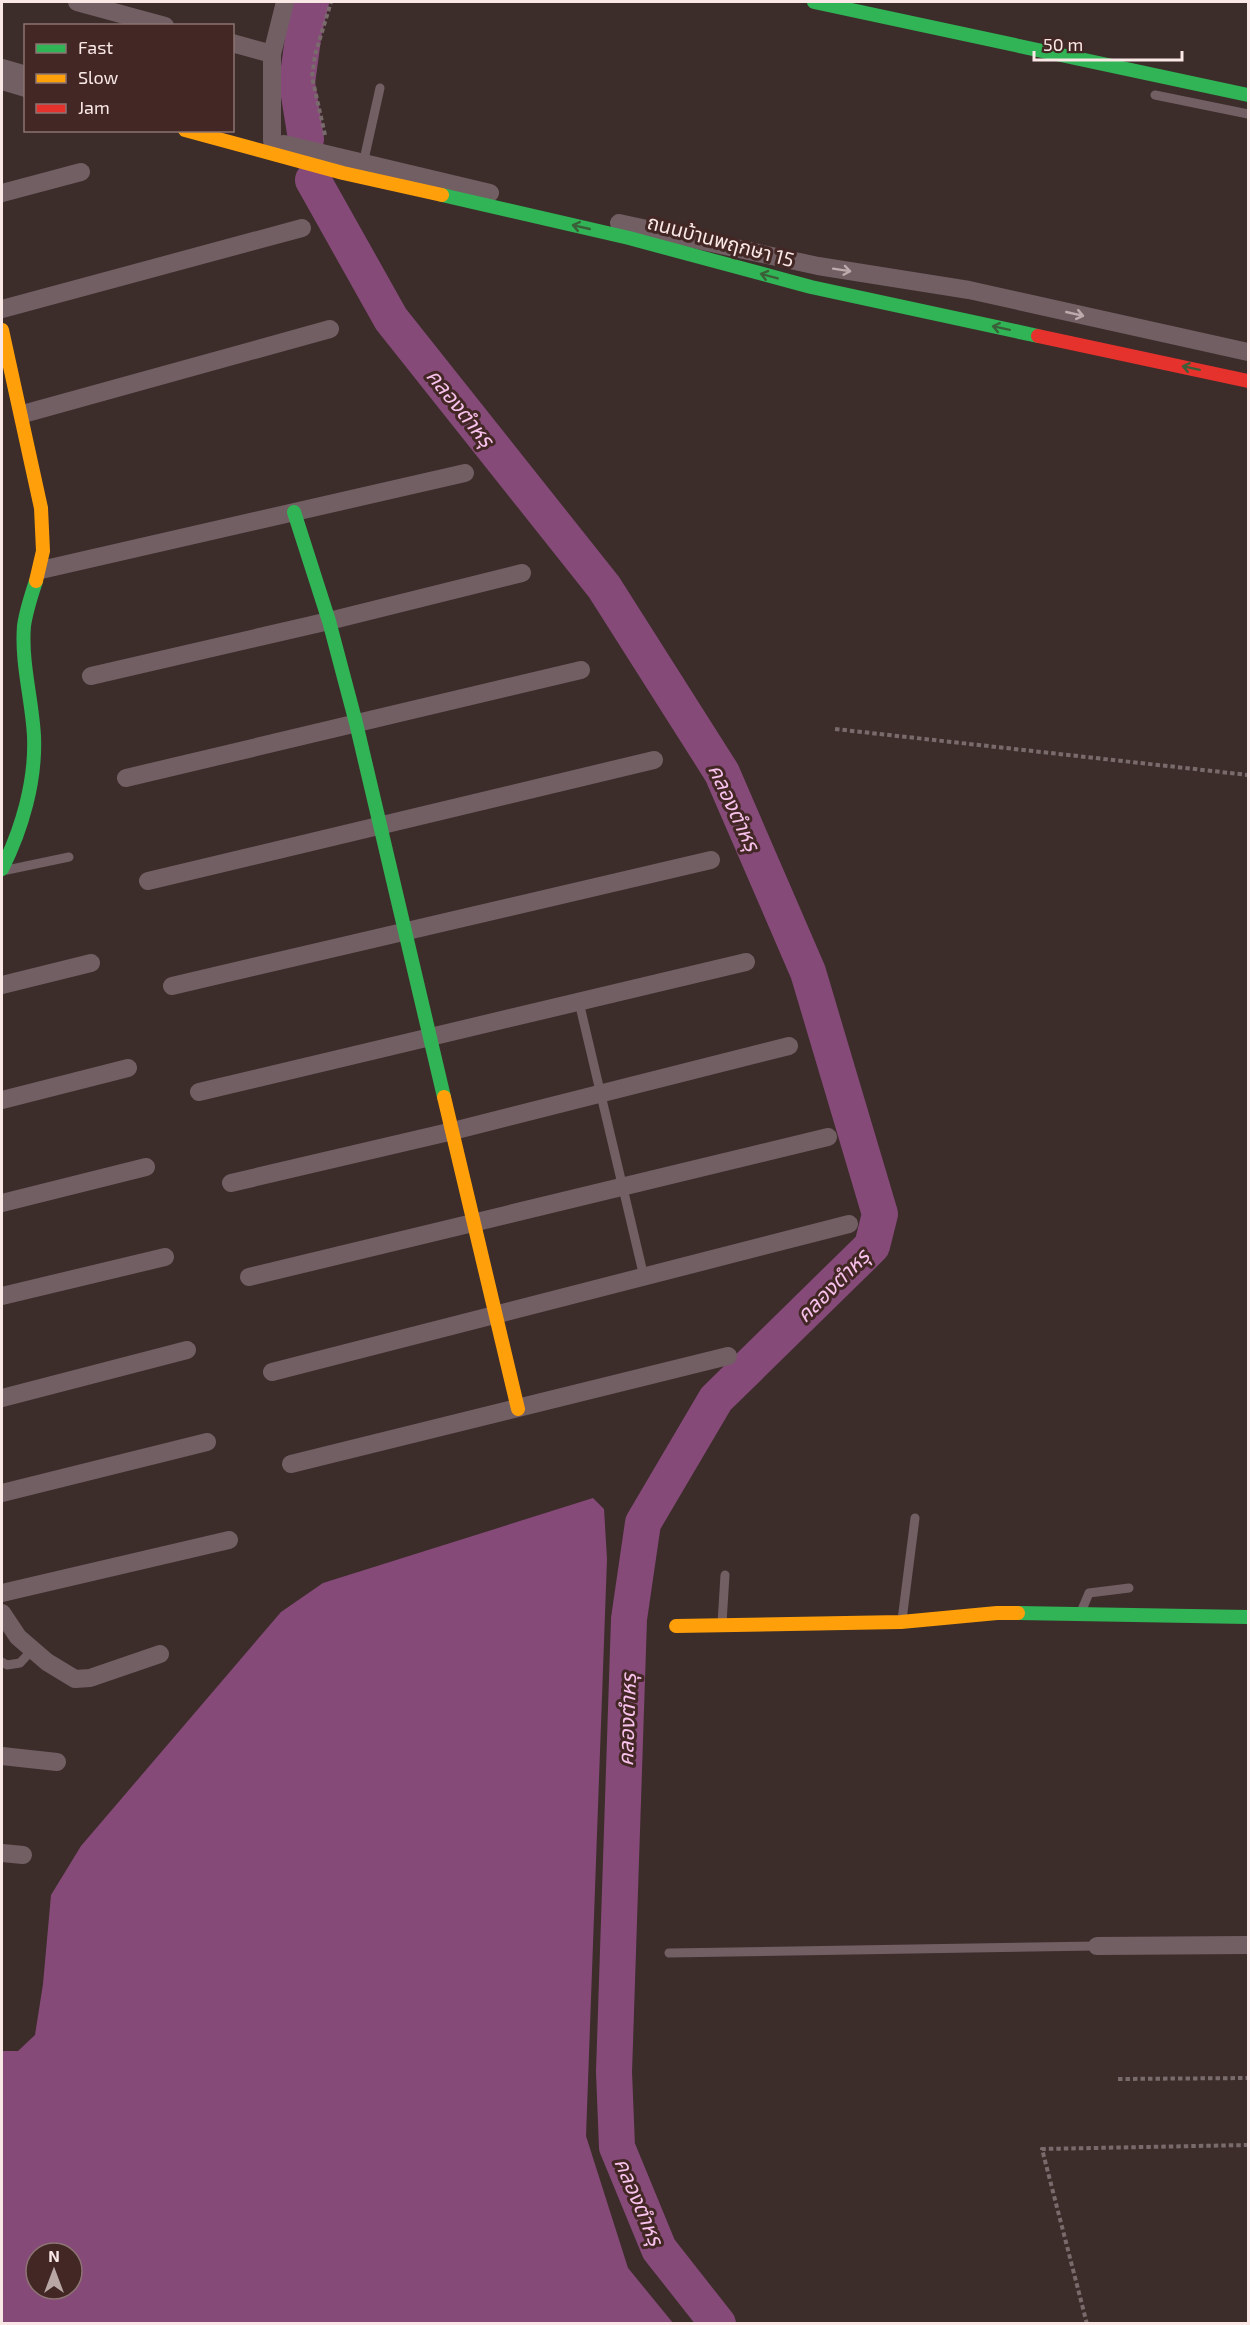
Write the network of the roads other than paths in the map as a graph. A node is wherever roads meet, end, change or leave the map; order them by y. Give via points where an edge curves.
1 (77, 2) edge
2 (285, 2) edge
3 (814, 2) edge
4 (158, 24) edge
5 (234, 44) edge
6 (273, 54) junction
7 (2, 68) edge
8 (24, 74) edge
9 (2, 81) edge
10 (24, 87) edge
11 (380, 88) dead end
12 (1248, 94) edge
13 (1155, 95) dead end
14 (1248, 114) edge
15 (234, 131) edge
16 (192, 132) edge
17 (273, 141) junction
18 (363, 164) junction
19 (81, 172) dead end
20 (2, 193) edge
21 (303, 228) dead end
22 (818, 266) junction
23 (810, 287) junction
24 (2, 309) edge
25 (330, 329) dead end
26 (2, 330) edge
27 (1248, 352) edge
28 (1248, 381) edge
29 (23, 414) junction
30 (465, 473) dead end
31 (294, 512) junction
32 (41, 570) junction
33 (522, 573) dead end
34 (329, 621) junction
35 (580, 670) dead end
36 (91, 676) dead end
37 (356, 723) junction
38 (654, 760) dead end
39 (126, 778) dead end
40 (380, 825) junction
41 (69, 857) dead end
42 (711, 860) dead end
43 (2, 870) edge
44 (148, 881) dead end
45 (405, 931) junction
46 (746, 962) dead end
47 (91, 963) dead end
48 (2, 985) edge
49 (172, 986) dead end
50 (579, 1002) junction
51 (430, 1036) junction
52 (789, 1046) dead end
53 (128, 1068) dead end
54 (199, 1092) dead end
55 (602, 1094) junction
56 (2, 1100) edge
57 (453, 1131) junction
58 (828, 1137) dead end
59 (146, 1167) dead end
60 (231, 1182) dead end
61 (623, 1187) junction
62 (2, 1203) edge
63 (474, 1224) junction
64 (849, 1224) dead end
65 (165, 1257) dead end
66 (249, 1277) dead end
67 (644, 1277) junction
68 (2, 1296) edge
69 (496, 1316) junction
70 (187, 1350) dead end
71 (728, 1356) dead end
72 (272, 1372) dead end
73 (2, 1398) edge
74 (518, 1409) junction
75 (207, 1442) dead end
76 (291, 1464) dead end
77 (2, 1494) edge
78 (915, 1518) dead end
79 (229, 1540) dead end
80 (725, 1575) dead end
81 (1129, 1588) dead end
82 (2, 1593) edge
83 (2, 1613) edge
84 (1080, 1614) junction
85 (1248, 1617) edge
86 (902, 1622) junction
87 (722, 1625) junction
88 (676, 1626) dead end
89 (33, 1649) junction
90 (160, 1654) dead end
91 (2, 1662) edge
92 (2, 1756) edge
93 (57, 1762) dead end
94 (2, 1853) edge
95 (22, 1855) dead end
96 (1248, 1945) edge
97 (1097, 1946) joint
98 (669, 1953) dead end

1 - 4 street
2 - 6 street
3 - 12 street
5 - 6 street
6 - 17 street
7 - 8 street
9 - 10 street
11 - 18 lane
13 - 14 lane
15 - 17 street, ถนนบ้านพฤกษา 15
23 -> 16 street, ถนนบ้านพฤกษา 15 via 629,238 343,173
17 - 18 street, ถนนบ้านพฤกษา 15
18 - 22 street, ถนนบ้านพฤกษา 15
19 - 20 street
21 - 24 street
22 - 23 street
22 -> 27 street, ถนนบ้านพฤกษา 15 via 969,290
28 -> 23 street, ถนนบ้านพฤกษา 15
25 - 29 street
26 - 29 street
29 - 32 street via 41,499
30 - 31 street
31 - 32 street
31 - 34 street
32 - 43 street via 31,592 24,627 34,750 26,801
33 - 34 street
34 - 36 street
34 - 37 street
35 - 37 street
37 - 39 street
37 - 40 street
38 - 40 street
40 - 44 street
40 - 45 street
41 - 43 lane
42 - 45 street
45 - 49 street
45 - 51 street
46 - 50 street
47 - 48 street
50 - 51 street
50 - 55 lane
51 - 54 street
51 - 57 street
52 - 55 street
53 - 56 street
55 - 57 street
55 - 61 lane
57 - 60 street
57 - 63 street
58 - 61 street
59 - 62 street
61 - 63 street
61 - 67 lane
63 - 66 street
63 - 69 street
64 - 67 street
65 - 68 street
67 - 69 street
69 - 72 street
69 - 74 street
70 - 73 street
71 - 74 street
74 - 76 street
75 - 77 street
78 - 86 lane
79 - 82 street
80 - 87 lane
81 - 84 lane via 1089,1593
83 - 89 street via 18,1637
84 - 85 street
84 - 86 street via 997,1613
86 - 87 street
87 - 88 street
89 - 90 street via 75,1679 90,1678
89 - 91 lane via 20,1663
92 - 93 street
94 - 95 street
96 - 97 street
97 - 98 lane

